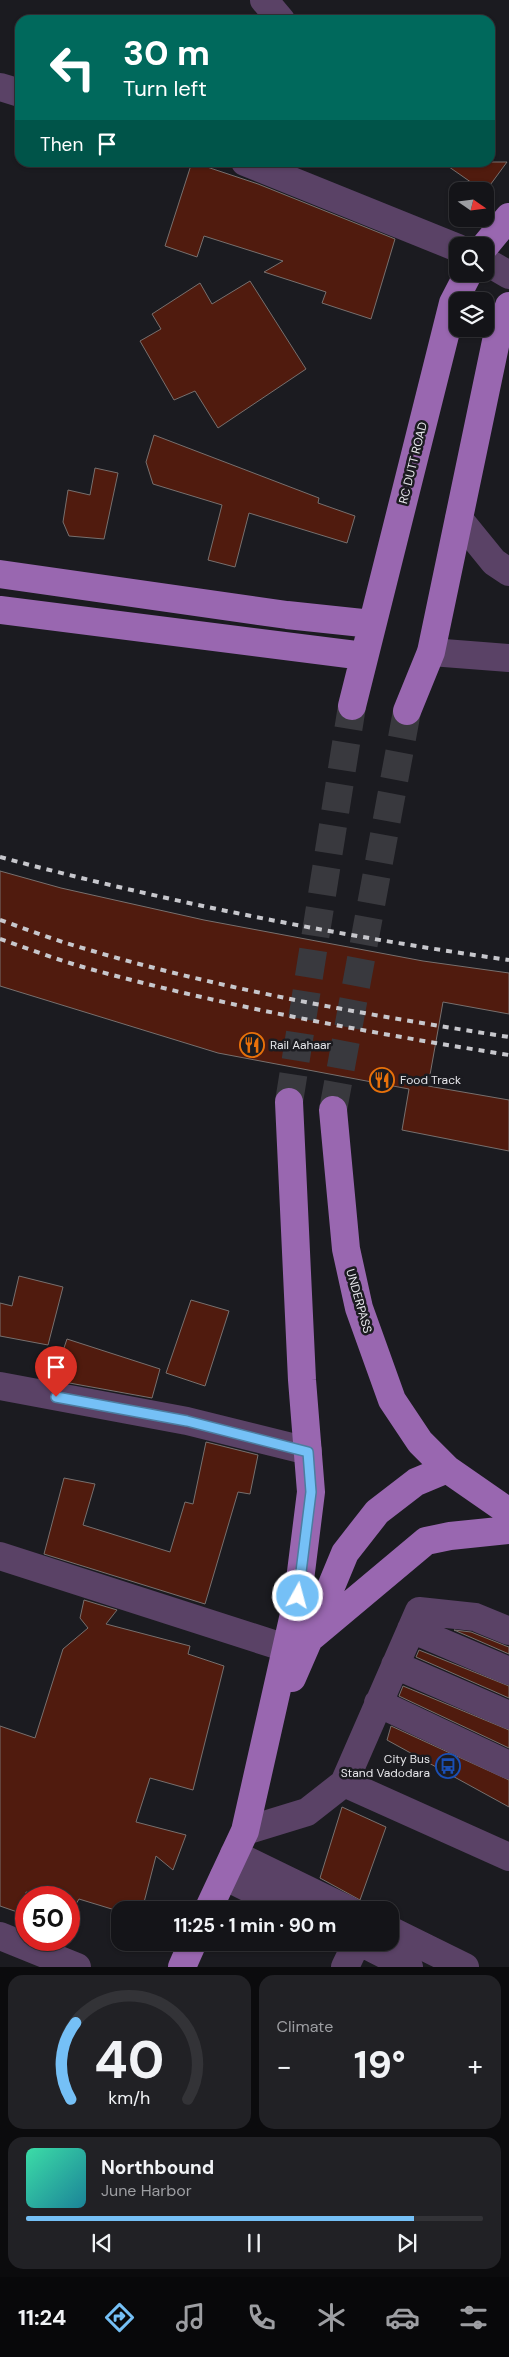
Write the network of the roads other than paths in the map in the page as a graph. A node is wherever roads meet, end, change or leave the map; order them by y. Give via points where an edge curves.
1 (264, 0) edge
2 (277, 15) edge
3 (0, 87) edge
4 (15, 92) edge
5 (257, 167) edge
6 (509, 217) edge
7 (492, 237) edge
8 (449, 244) edge
9 (494, 266) edge
10 (509, 275) edge
11 (464, 282) edge
12 (509, 306) edge
13 (459, 520) junction
14 (509, 572) edge
15 (11, 576) edge
16 (9, 611) edge
17 (372, 624) junction
18 (431, 652) junction
19 (364, 656) junction
20 (509, 658) edge
21 (352, 706) tunnel mouth
22 (407, 711) tunnel mouth
23 (289, 1102) tunnel mouth
24 (333, 1110) tunnel mouth
25 (0, 1386) edge
26 (308, 1452) junction
27 (447, 1469) junction
28 (509, 1512) edge
29 (509, 1530) edge
30 (0, 1556) edge
31 (411, 1629) junction
32 (509, 1631) edge
33 (298, 1644) junction
34 (395, 1665) junction
35 (509, 1671) edge
36 (378, 1703) junction
37 (509, 1715) edge
38 (509, 1765) edge
39 (344, 1783) junction
40 (234, 1854) junction
41 (509, 1857) edge
42 (212, 1901) edge
43 (284, 1901) edge
44 (331, 1901) edge
45 (399, 1934) edge
46 (0, 1936) edge
47 (189, 1951) edge
48 (353, 1951) edge
49 (377, 1951) edge
50 (77, 1967) edge
51 (182, 1967) edge
52 (345, 1967) edge
53 (410, 1967) edge
54 (465, 1967) edge

1 - 2 street
3 - 4 street
5 - 8 street
6 - 7 main road
9 - 10 street
11 - 17 main road, RC DUTT ROAD via 453,304
12 - 13 main road via 496,341
13 - 14 street via 494,562
13 - 18 main road
15 - 16 main road
15 - 17 main road
16 - 19 main road
17 - 19 main road, RC DUTT ROAD
18 - 20 street
18 - 22 main road
19 - 21 main road
23 - 26 main road
24 - 27 main road, UNDERPASS via 346,1250 358,1308 392,1400 420,1442
25 - 26 street via 187,1421
26 - 33 main road via 311,1492 298,1596
27 - 28 main road, UNDERPASS
27 - 33 main road via 416,1482 377,1512 345,1553
29 - 33 main road via 426,1541
30 - 33 street
31 - 32 street via 420,1612 475,1617
31 - 34 street
31 - 35 street
33 - 40 main road via 265,1739
34 - 36 street
34 - 37 street
36 - 38 street
36 - 39 street
39 - 40 street via 307,1812
39 - 41 street
40 - 42 main road
40 - 43 street
40 - 44 street
45 - 54 street
46 - 50 street
47 - 51 main road
48 - 52 street
49 - 53 street

